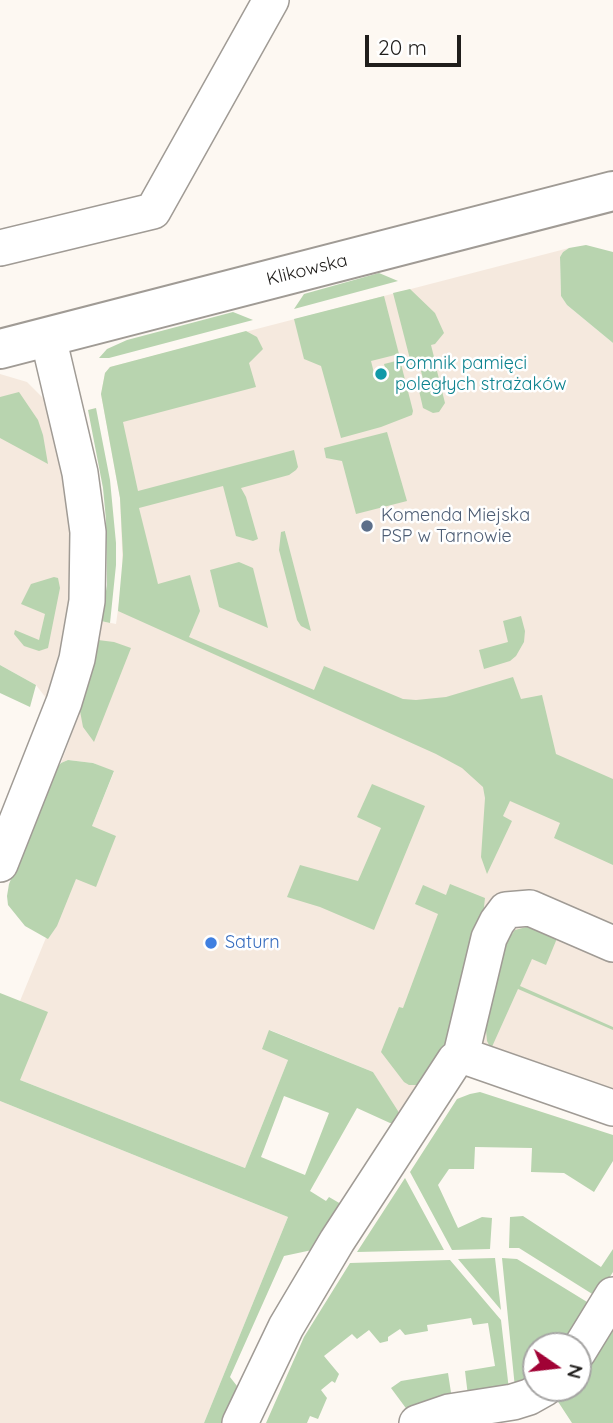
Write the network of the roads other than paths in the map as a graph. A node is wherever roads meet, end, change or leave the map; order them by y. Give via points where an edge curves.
1 (271, 0) edge
2 (609, 198) edge
3 (0, 248) edge
4 (48, 337) junction
5 (0, 349) edge
6 (0, 864) edge
7 (613, 944) edge
8 (461, 1055) junction
9 (613, 1108) edge
10 (613, 1295) edge
11 (590, 1332) edge
12 (522, 1399) edge
13 (240, 1423) edge
14 (417, 1423) edge

1 - 3 street via 153,211
2 - 4 street, Klikowska
4 - 5 street, Klikowska
4 - 6 street via 80,473 88,531 87,601 64,702
7 - 8 street via 530,908 506,910 489,938
8 - 9 street
8 - 13 street via 337,1241 286,1327
10 - 11 street
12 - 14 street via 449,1412

